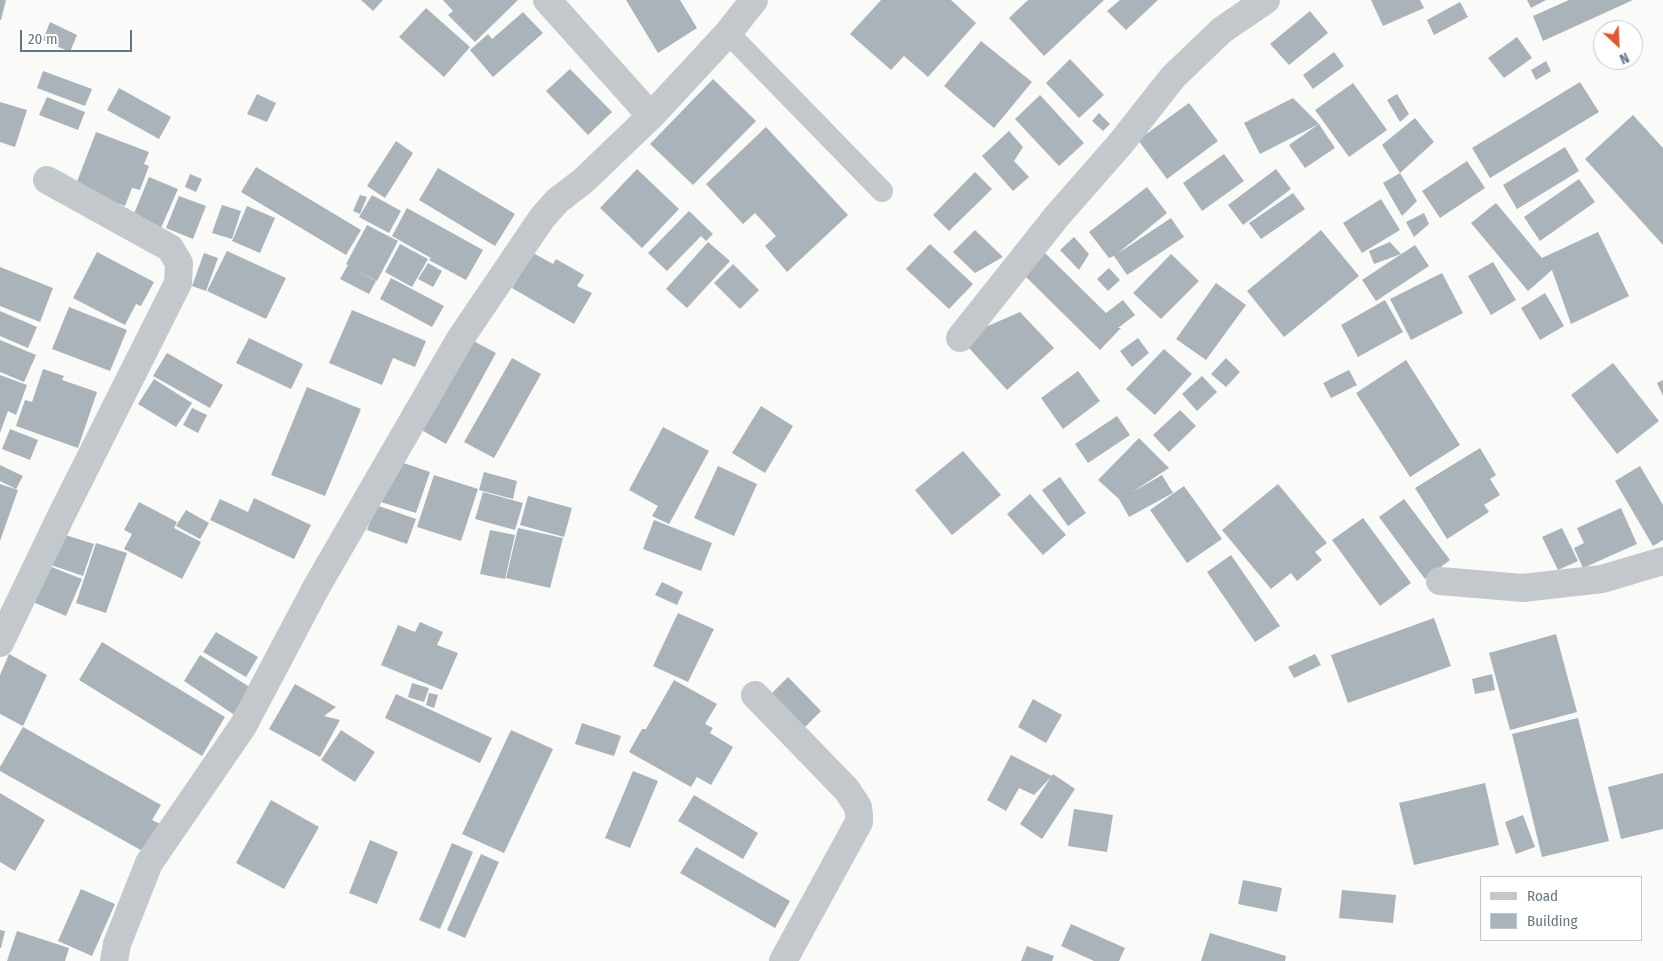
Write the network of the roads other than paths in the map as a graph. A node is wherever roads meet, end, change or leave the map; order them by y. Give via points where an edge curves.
1 (548, 0) edge
2 (754, 0) edge
3 (1266, 0) edge
4 (728, 32) junction
5 (651, 116) junction
6 (47, 180) dead end
7 (882, 191) dead end
8 (960, 338) dead end
9 (1663, 561) edge
10 (1440, 581) dead end
11 (0, 643) edge
12 (755, 696) dead end
13 (114, 961) edge
14 (783, 961) edge

1 - 5 street
2 - 4 street
3 - 8 street via 1222,30 1173,77
4 - 5 street
4 - 7 lane
5 - 13 street via 542,218 460,339 316,586 243,726 149,863 117,944
6 - 11 street via 170,248 179,263 178,283 60,516
9 - 10 street via 1602,579 1523,588
12 - 14 street via 847,790 858,807 859,815 859,822

